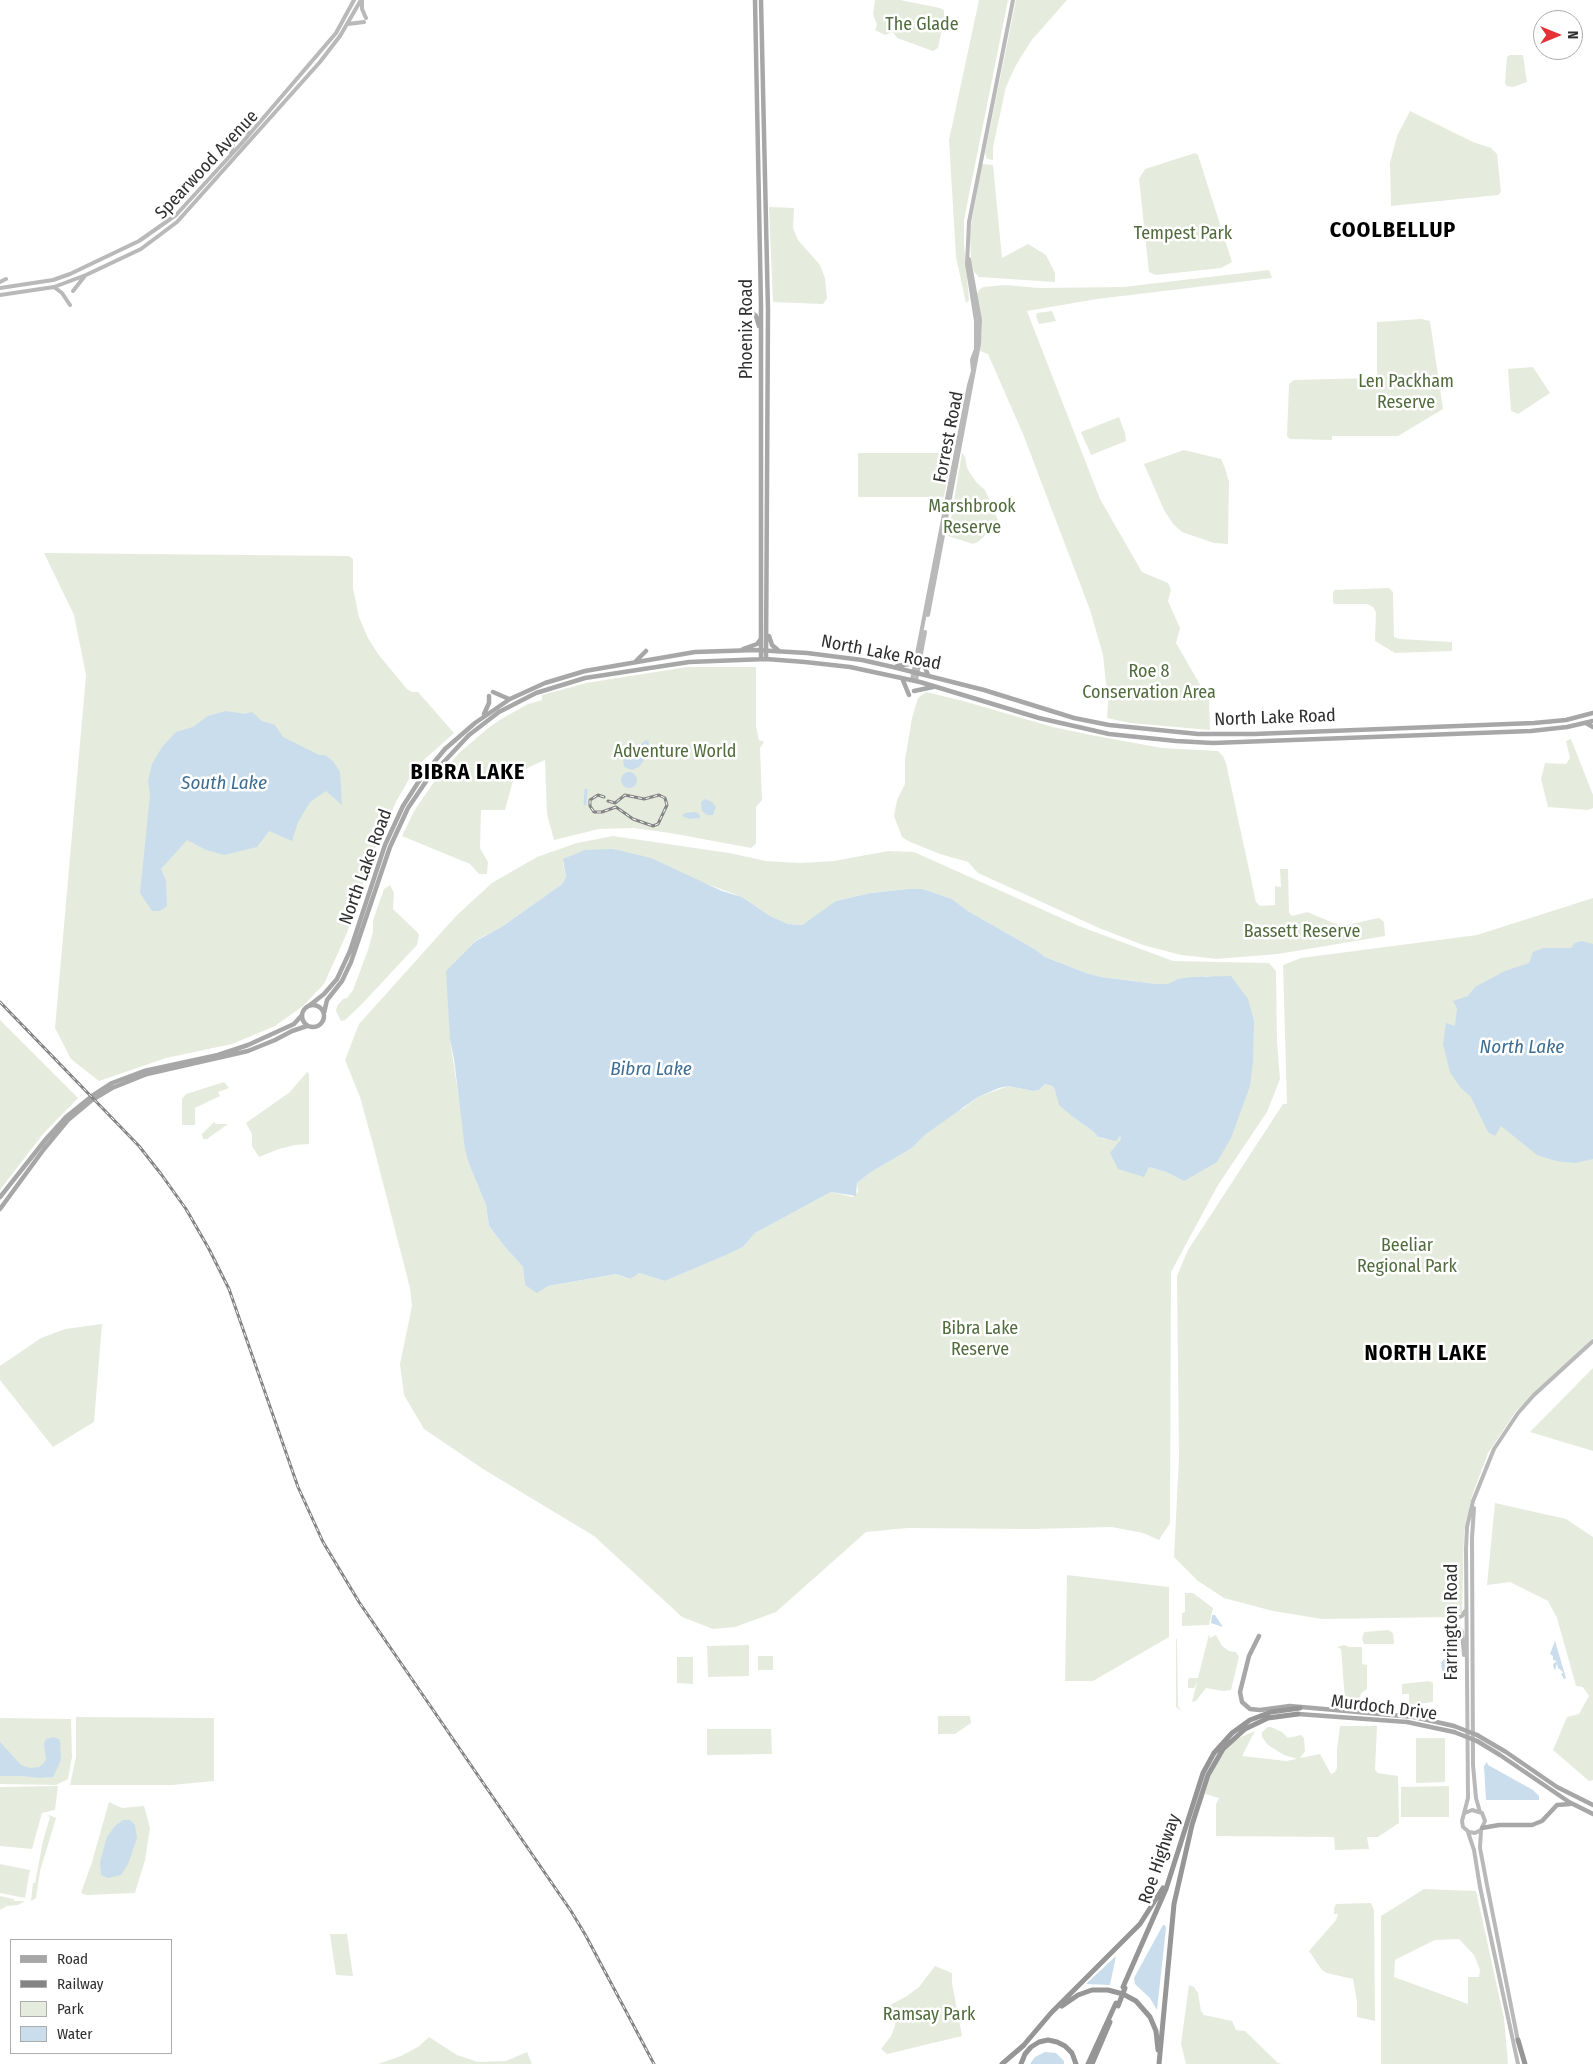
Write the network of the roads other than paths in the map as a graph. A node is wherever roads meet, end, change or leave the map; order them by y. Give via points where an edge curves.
1 (354, 0) edge
2 (362, 0) edge
3 (755, 0) edge
4 (761, 0) edge
5 (1013, 0) edge
6 (348, 24) junction
7 (250, 133) junction
8 (231, 155) junction
9 (968, 256) junction
10 (86, 275) junction
11 (6, 279) dead end
12 (0, 282) edge
13 (54, 287) junction
14 (0, 288) edge
15 (72, 291) dead end
16 (0, 295) edge
17 (70, 305) dead end
18 (749, 310) dead end
19 (761, 332) junction
20 (766, 622) junction
21 (761, 637) junction
22 (740, 650) junction
23 (764, 650) junction
24 (780, 651) junction
25 (646, 652) dead end
26 (921, 657) junction
27 (764, 659) junction
28 (634, 663) junction
29 (915, 663) junction
30 (893, 667) junction
31 (916, 672) junction
32 (928, 675) junction
33 (902, 678) junction
34 (914, 681) junction
35 (937, 686) junction
36 (914, 691) dead end
37 (493, 692) dead end
38 (909, 695) dead end
39 (489, 696) dead end
40 (510, 700) junction
41 (1593, 714) edge
42 (482, 717) junction
43 (1593, 721) edge
44 (1586, 723) junction
45 (1593, 727) edge
46 (310, 1005) junction
47 (324, 1013) junction
48 (302, 1015) junction
49 (307, 1026) junction
50 (0, 1197) edge
51 (0, 1209) edge
52 (1593, 1341) edge
53 (1477, 1491) junction
54 (1466, 1609) junction
55 (1259, 1636) dead end
56 (1466, 1670) junction
57 (1472, 1683) junction
58 (1466, 1706) junction
59 (1299, 1711) junction
60 (1593, 1805) edge
61 (1575, 1806) junction
62 (1480, 1812) junction
63 (1465, 1813) junction
64 (1593, 1814) edge
65 (1192, 1825) junction
66 (1482, 1829) junction
67 (1466, 1830) junction
68 (1182, 1843) junction
69 (1124, 1988) junction
70 (1117, 2004) junction
71 (1518, 2040) joint
72 (1023, 2046) junction
73 (1002, 2064) edge
74 (1021, 2064) edge
75 (1076, 2064) edge
76 (1088, 2064) edge
77 (1092, 2064) edge
78 (1158, 2064) edge
79 (1518, 2064) edge
80 (1524, 2064) edge

1 - 7 main road, Spearwood Avenue via 336,33
2 - 6 main road, Spearwood Avenue
2 - 6 main road via 365,20
3 - 19 main road, Phoenix Road
4 - 20 main road, Phoenix Road via 768,310
5 - 9 main road, Forrest Road via 971,208
6 - 10 main road, Spearwood Avenue via 320,62 180,220 140,249
7 - 8 main road, Spearwood Avenue
7 - 8 main road via 233,134
8 - 14 main road, Spearwood Avenue via 176,214 139,241 53,280
9 - 26 main road, Forrest Road via 980,320 979,344
9 - 29 main road, Forrest Road via 977,343
10 - 13 main road, Spearwood Avenue
10 - 15 main road
11 - 12 main road
13 - 16 main road, Spearwood Avenue
13 - 17 main road
18 - 19 main road via 757,317
19 - 21 main road, Phoenix Road
20 - 23 main road, Phoenix Road
20 - 24 main road via 769,640
21 - 22 main road via 757,644
21 - 23 main road, Phoenix Road
22 - 23 main road, North Lake Road
22 - 28 main road, North Lake Road via 695,652
23 - 24 main road, North Lake Road
23 - 27 main road, Phoenix Road
24 - 30 main road, North Lake Road
25 - 28 main road
26 - 31 main road, Forrest Road
26 - 32 main road
27 - 33 main road, North Lake Road via 844,666
27 - 47 main road, North Lake Road via 669,664 564,683 490,718 469,735 427,780 408,808 390,847 351,962 342,981 327,1000
28 - 40 main road, North Lake Road via 559,678
29 - 30 main road
29 - 31 main road, Forrest Road
30 - 31 main road, North Lake Road
31 - 32 main road, North Lake Road
31 - 34 main road, Forrest Road
32 - 41 main road, North Lake Road via 1074,718 1198,734 1534,723
33 - 34 main road, North Lake Road
33 - 38 main road
34 - 35 main road, North Lake Road
35 - 36 main road
35 - 44 main road, North Lake Road via 1038,718 1109,734 1176,741 1254,743 1507,732
37 - 40 main road
39 - 42 main road via 488,707
40 - 42 main road, North Lake Road
42 - 46 main road, North Lake Road via 445,749 403,806 385,845 350,951 331,987
43 - 44 main road, North Lake Road
44 - 45 main road
46 - 47 main road via 317,1006
46 - 48 main road
47 - 49 main road via 320,1024
48 - 49 main road
48 - 50 main road via 294,1024 248,1045 144,1071 92,1096 66,1117
49 - 51 main road via 248,1051 147,1074 112,1088 68,1120
52 - 53 main road, Farrington Road via 1518,1413 1494,1449
53 - 54 main road, Farrington Road via 1467,1532
53 - 57 main road, Farrington Road via 1472,1520
54 - 56 main road, Farrington Road
54 - 56 main road via 1462,1616 1449,1624 1462,1634
55 - 59 main road via 1249,1656 1240,1692 1242,1702 1256,1711 1290,1706
56 - 58 main road, Farrington Road
57 - 58 main road via 1469,1684
57 - 62 main road, Farrington Road via 1473,1765
58 - 63 main road, Farrington Road via 1468,1792
59 - 60 main road, Murdoch Drive, bridge via 1414,1717 1454,1726 1477,1735 1557,1787
59 - 61 main road, Murdoch Drive, bridge via 1413,1722 1454,1732 1500,1755
59 - 65 highway, Roe Highway via 1260,1721 1228,1742 1209,1771
59 - 68 highway, Roe Highway via 1276,1711 1259,1716 1222,1743 1205,1769
61 - 64 main road, Murdoch Drive
61 - 66 main road via 1557,1805 1542,1821 1532,1825 1499,1825
62 - 63 main road via 1472,1810
62 - 66 main road via 1485,1821
63 - 67 main road via 1462,1822
65 - 69 highway via 1164,1902
65 - 78 highway, Roe Highway via 1173,1912
66 - 67 main road via 1475,1833
66 - 71 main road via 1480,1848
67 - 79 main road via 1474,1850
68 - 69 highway, Roe Highway via 1162,1901
68 - 72 highway via 1165,1885 1149,1913
69 - 70 highway, Roe Highway, bridge
70 - 76 highway, Roe Highway
70 - 77 highway
71 - 80 highway
72 - 73 highway
72 - 78 highway via 1069,2000 1088,1992 1108,1990 1132,1998 1150,2017 1158,2041
74 - 75 highway via 1028,2050 1043,2041 1057,2042 1070,2051

